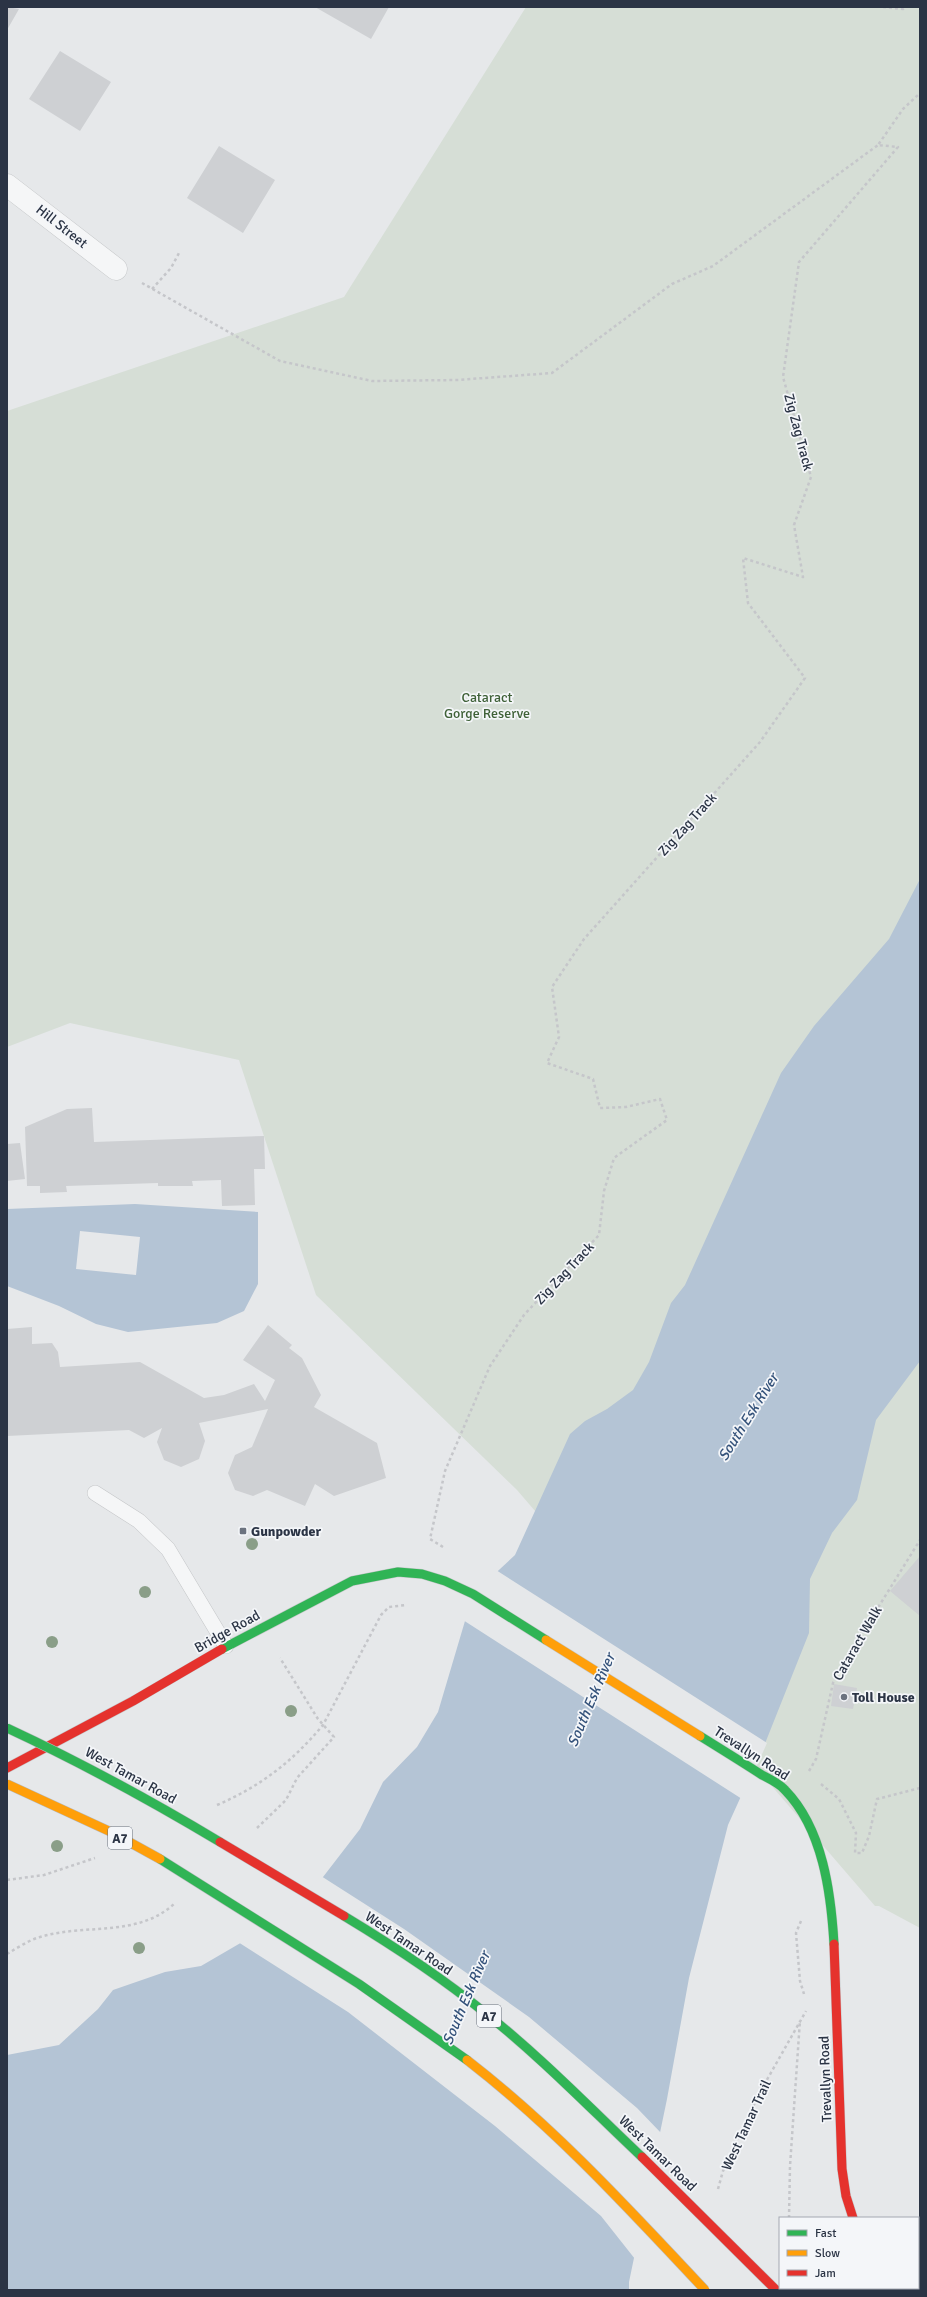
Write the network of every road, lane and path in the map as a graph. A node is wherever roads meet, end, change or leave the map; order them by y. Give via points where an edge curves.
1 (883, 7) edge
2 (905, 7) edge
3 (920, 93) edge
4 (878, 145) junction
5 (7, 185) edge
6 (179, 253) dead end
7 (116, 268) joint
8 (152, 289) junction
9 (95, 1494) dead end
10 (430, 1539) dead end
11 (920, 1540) edge
12 (473, 1594) joint
13 (389, 1607) dead end
14 (226, 1646) junction
15 (7, 1728) edge
16 (7, 1768) edge
17 (813, 1777) dead end
18 (818, 1782) dead end
19 (7, 1784) edge
20 (920, 1788) edge
21 (215, 1806) dead end
22 (100, 1856) dead end
23 (7, 1880) edge
24 (802, 1918) dead end
25 (835, 1977) junction
26 (806, 2002) dead end
27 (800, 2018) junction
28 (717, 2193) dead end
29 (789, 2217) edge
30 (853, 2217) edge
31 (705, 2290) edge
32 (776, 2290) edge

1 - 2 path
3 - 4 path via 902,110
4 - 8 path via 712,266 672,284 552,373 457,380 372,381 280,361
4 - 10 path, Zig Zag Track via 898,147 799,262 784,376 811,477 794,525 803,576 744,558 748,603 805,678 760,742 584,939 552,987 560,1037 547,1063 593,1079 600,1108 626,1107 660,1099 667,1120 614,1158 604,1190 599,1235 524,1315 490,1366 445,1471
5 - 7 street, Hill Street
6 - 8 path via 171,268
7 - 8 path
9 - 14 lane via 139,1521 168,1549
11 - 17 path, Cataract Walk via 833,1683 816,1759 808,1773
12 - 14 main road, Bridge Road via 446,1581 422,1574 398,1572 374,1576 352,1581
12 - 25 main road, Trevallyn Road via 785,1789 808,1824 820,1852 829,1888
13 - 21 path via 381,1616 323,1725 310,1741 273,1775
14 - 16 main road, Bridge Road via 133,1701
15 - 32 main road, West Tamar Road / A7, bridge via 66,1755 155,1803 386,1941 483,2011 545,2064 686,2198
18 - 20 path via 839,1799 856,1833 855,1853 862,1853 869,1836 877,1799
19 - 31 main road, A7, bridge via 143,1850 362,1985 462,2058 537,2118 612,2191
22 - 23 path via 44,1875
24 - 26 path via 796,1933 800,1982
25 - 27 path, West Tamar Trail
25 - 30 main road, Trevallyn Road via 842,2169
27 - 28 path, West Tamar Trail via 760,2092 723,2171
27 - 29 path

